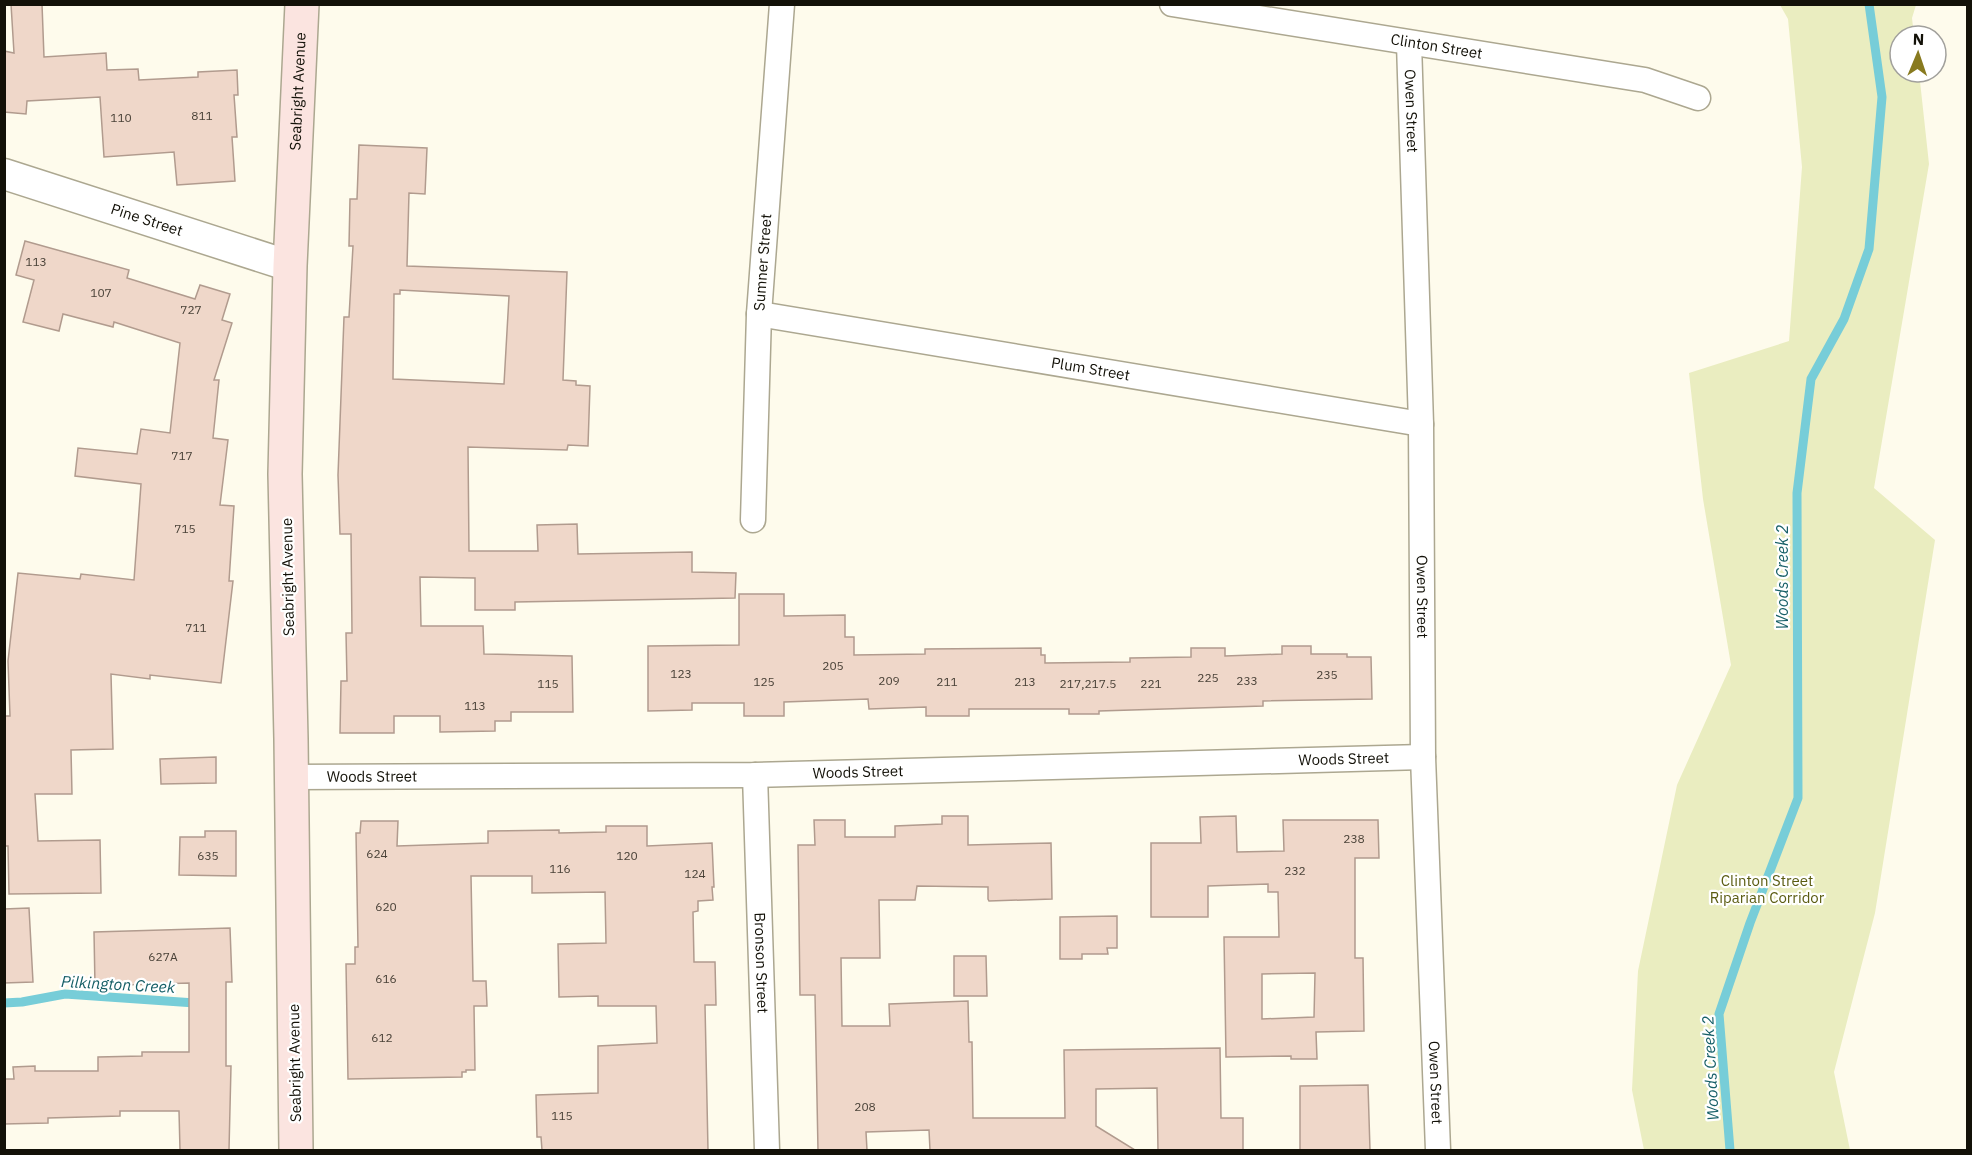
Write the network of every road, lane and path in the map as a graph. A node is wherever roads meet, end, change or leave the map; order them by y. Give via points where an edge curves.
1 (302, 4) edge
2 (782, 4) edge
3 (1172, 4) edge
4 (1249, 11) edge
5 (1409, 43) junction
6 (1698, 98) dead end
7 (4, 174) edge
8 (290, 266) junction
9 (759, 314) junction
10 (1421, 424) junction
11 (753, 520) dead end
12 (1423, 757) junction
13 (755, 776) junction
14 (291, 777) junction
15 (296, 1150) edge
16 (766, 1150) edge
17 (1438, 1150) edge

1 - 8 main road, Seabright Avenue
2 - 9 street, Sumner Street
3 - 4 street, Clinton Street
4 - 5 street, Clinton Street
5 - 6 street, Clinton Street via 1645,80
5 - 10 street, Owen Street
7 - 8 street, Pine Street
8 - 14 main road, Seabright Avenue via 285,474
9 - 10 street, Plum Street
9 - 11 street, Sumner Street
10 - 12 street, Owen Street
12 - 13 street, Woods Street
12 - 17 street, Owen Street
13 - 14 street, Woods Street
13 - 16 street, Bronson Street
14 - 15 main road, Seabright Avenue

